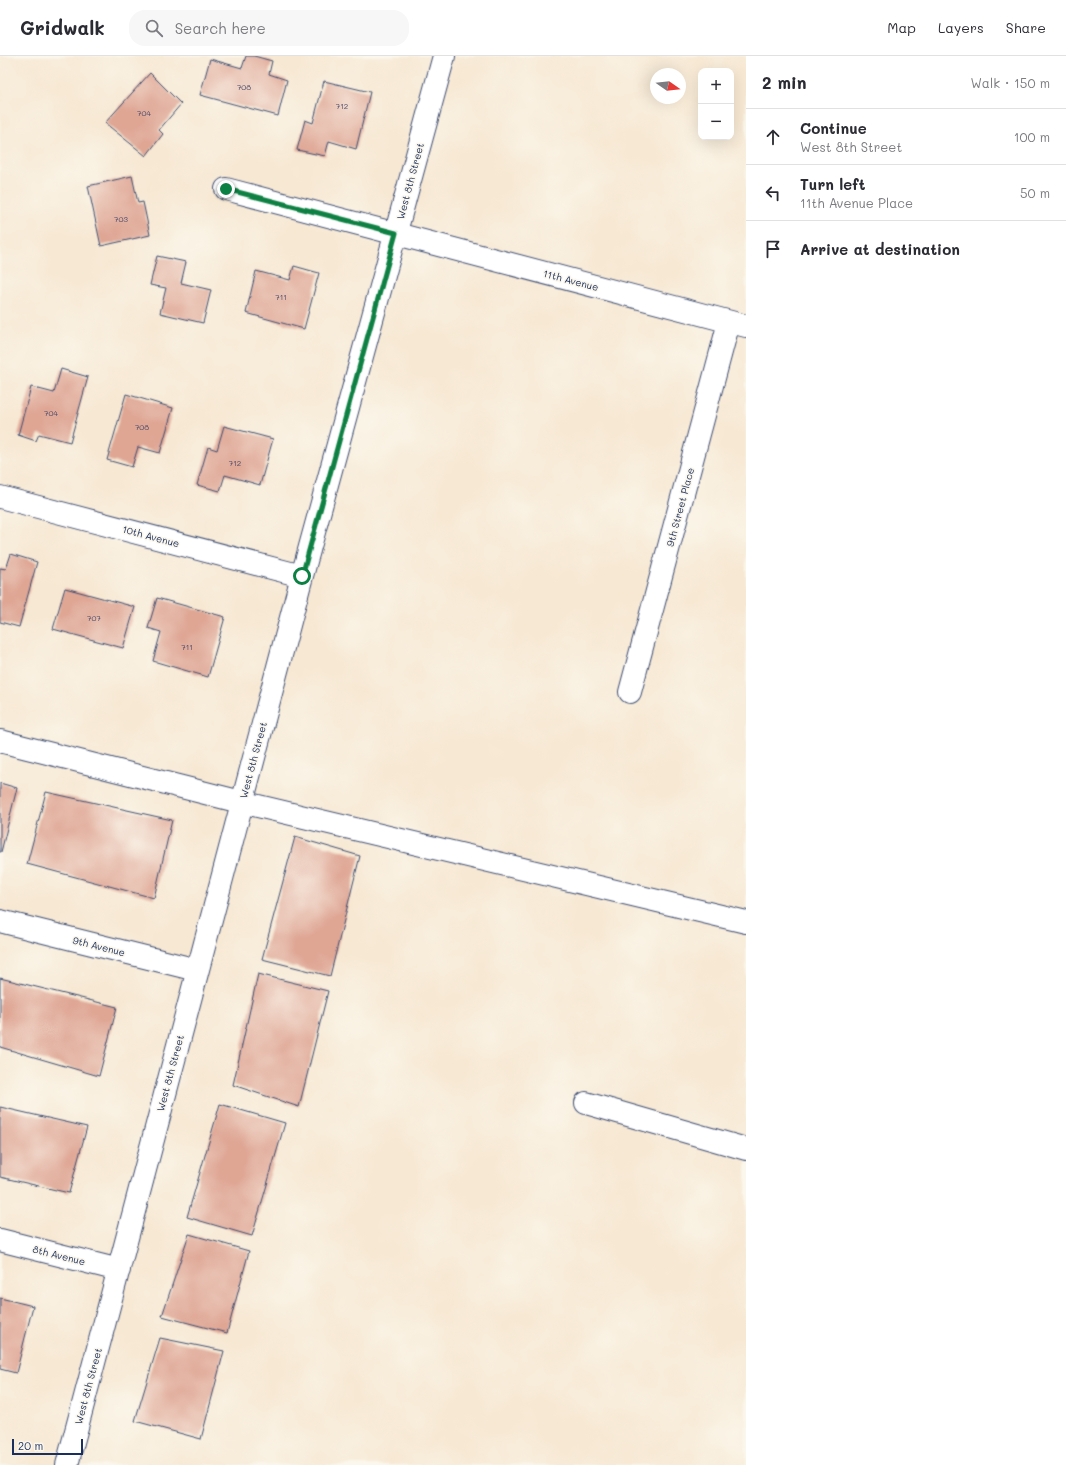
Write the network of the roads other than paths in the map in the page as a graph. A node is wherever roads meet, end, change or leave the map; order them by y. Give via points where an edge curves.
1 (444, 56) edge
2 (226, 189) dead end
3 (396, 233) junction
4 (738, 324) edge
5 (0, 497) edge
6 (302, 576) junction
7 (630, 692) dead end
8 (0, 741) edge
9 (241, 802) junction
10 (0, 921) edge
11 (746, 922) edge
12 (197, 970) junction
13 (586, 1103) dead end
14 (746, 1149) edge
15 (0, 1240) edge
16 (118, 1270) junction
17 (67, 1465) edge

1 - 3 street, West 8th Street
2 - 3 street, 11th Avenue
3 - 4 street, 11th Avenue
3 - 6 street, West 8th Street
4 - 7 street, 9th Street Place
5 - 6 street, 10th Avenue
6 - 9 street, West 8th Street
8 - 9 street
9 - 11 street
9 - 12 street, West 8th Street
10 - 12 street, 9th Avenue
12 - 16 street, West 8th Street
13 - 14 street
15 - 16 street, 8th Avenue
16 - 17 street, West 8th Street

